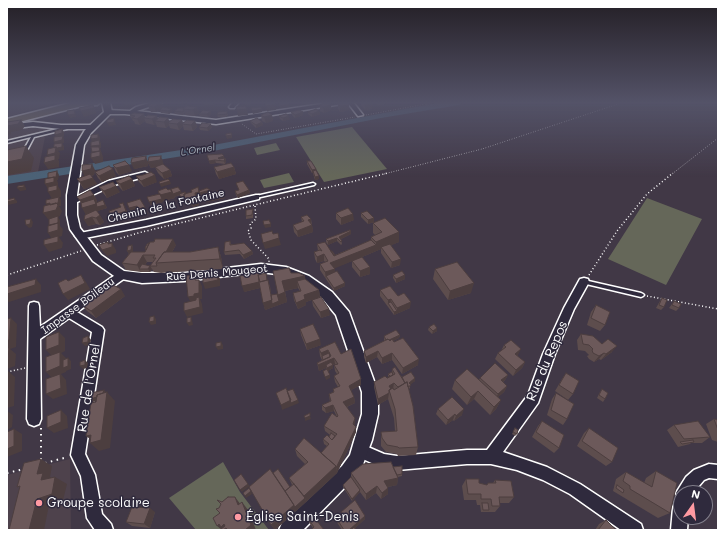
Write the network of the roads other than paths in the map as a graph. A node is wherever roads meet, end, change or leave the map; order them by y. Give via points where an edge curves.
1 (69, 127) edge
2 (93, 127) edge
3 (33, 136) junction
4 (7, 142) edge
5 (23, 155) edge
6 (145, 174) edge
7 (313, 184) dead end
8 (72, 201) junction
9 (256, 201) joint
10 (80, 236) junction
11 (121, 275) junction
12 (584, 282) joint
13 (641, 295) road end
14 (34, 306) dead end
15 (69, 313) junction
16 (34, 338) junction
17 (34, 419) road end
18 (361, 451) junction
19 (491, 457) junction
20 (718, 472) edge
21 (689, 485) edge
22 (105, 530) edge
23 (289, 530) edge
24 (635, 530) edge

1 - 3 lane
2 - 8 street, Rue Denis Mougeot via 80,145
3 - 4 lane
3 - 5 lane
6 - 8 street via 111,183
7 - 9 lane
8 - 10 street, Rue Denis Mougeot via 73,222
9 - 10 street, Chemin de la Fontaine
10 - 11 street, Rue Denis Mougeot via 89,249
11 - 15 street, Impasse Boileau
11 - 18 street, Rue Denis Mougeot via 162,278 269,268 286,271 305,279 327,295 342,312 370,392 370,414
12 - 13 lane
12 - 19 street, Rue du Repos via 569,308 533,399
14 - 16 street, Impasse Boileau
15 - 16 street, Impasse Boileau
15 - 22 street, Rue de l'Ornel via 98,330 78,455 88,475 95,518
16 - 17 street, Impasse Boileau
18 - 19 street via 383,461 397,463
18 - 23 street, Rue Denis Mougeot via 340,483
19 - 24 street via 518,463 547,474 575,489
20 - 21 street via 709,471 699,475

